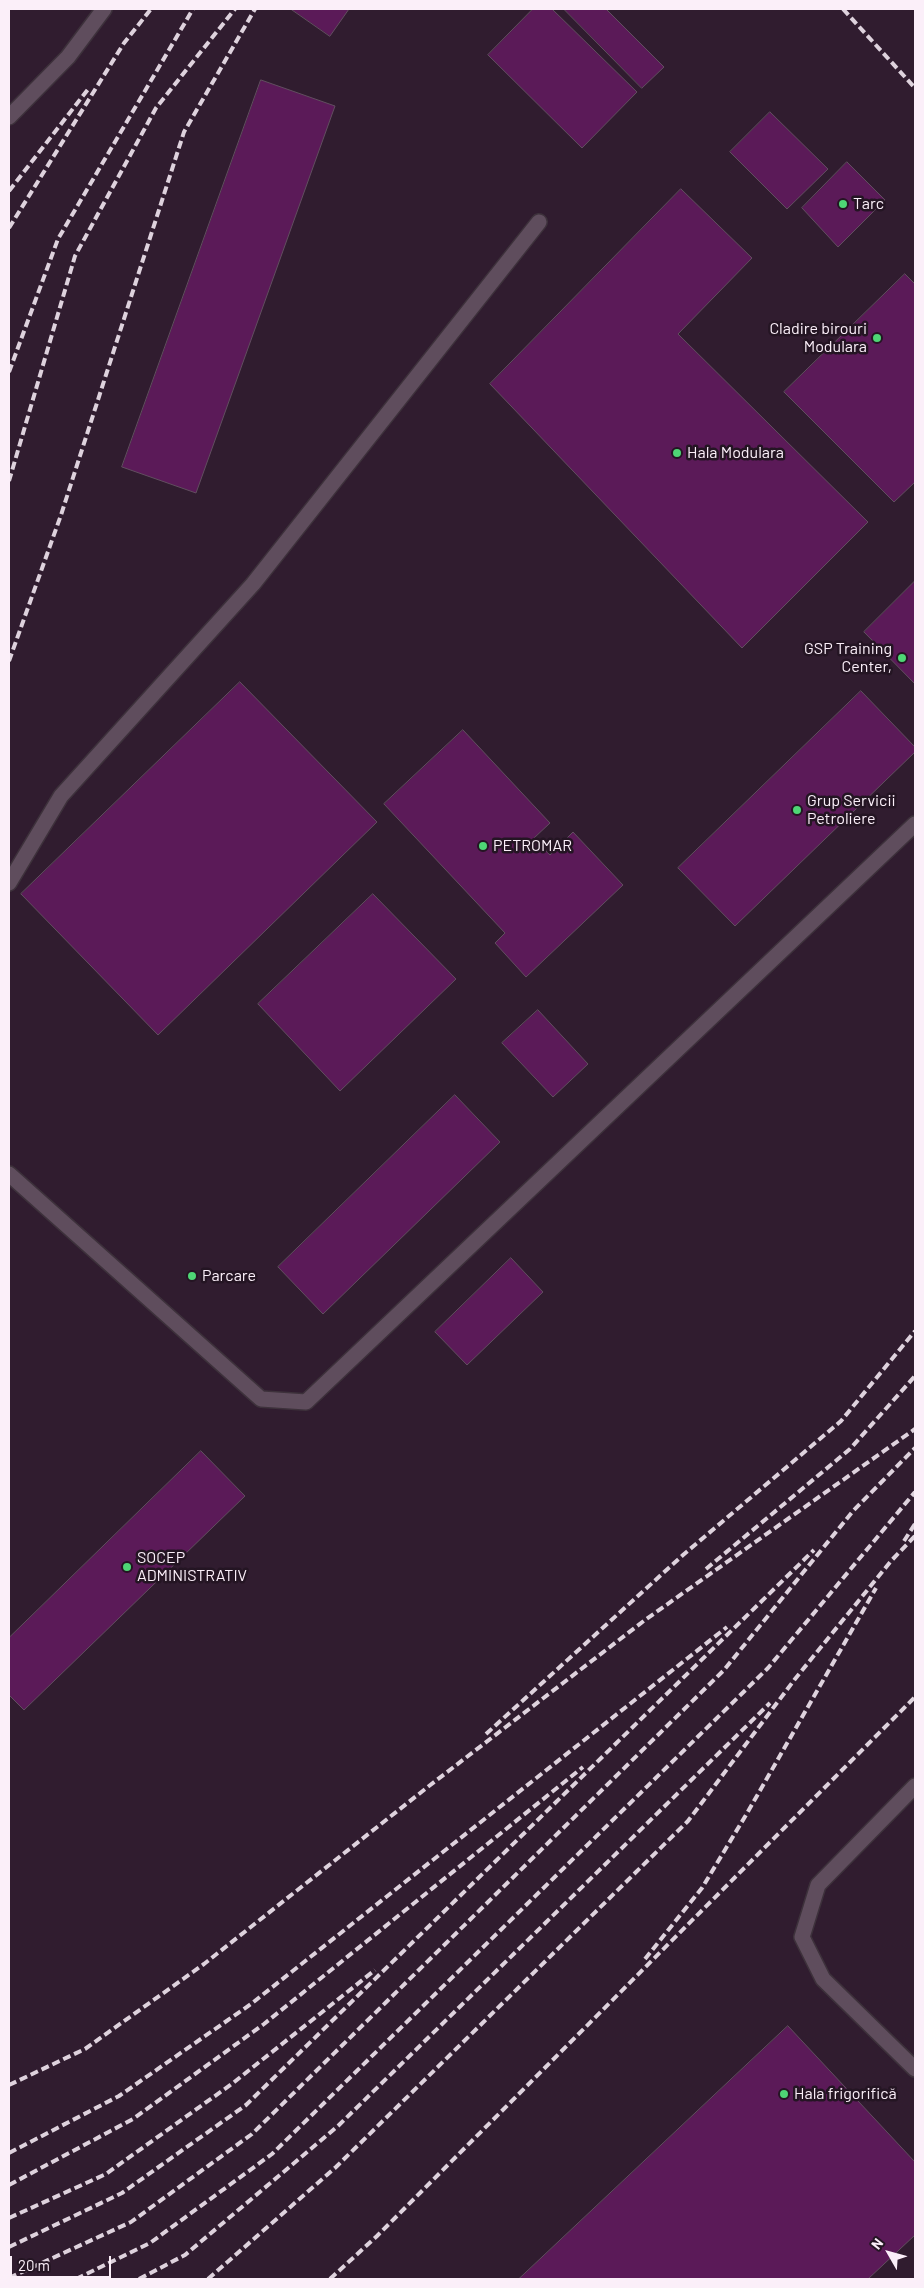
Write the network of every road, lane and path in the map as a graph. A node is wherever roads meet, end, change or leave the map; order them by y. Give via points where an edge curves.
1 (104, 9) edge
2 (9, 117) edge
3 (539, 222) dead end
4 (915, 824) edge
5 (9, 883) edge
6 (9, 1174) edge
7 (915, 1786) edge
8 (915, 2069) edge

1 - 2 street via 68,57
3 - 5 street via 253,584 60,796
4 - 6 street via 306,1402 261,1399
7 - 8 street via 818,1885 802,1937 823,1979

